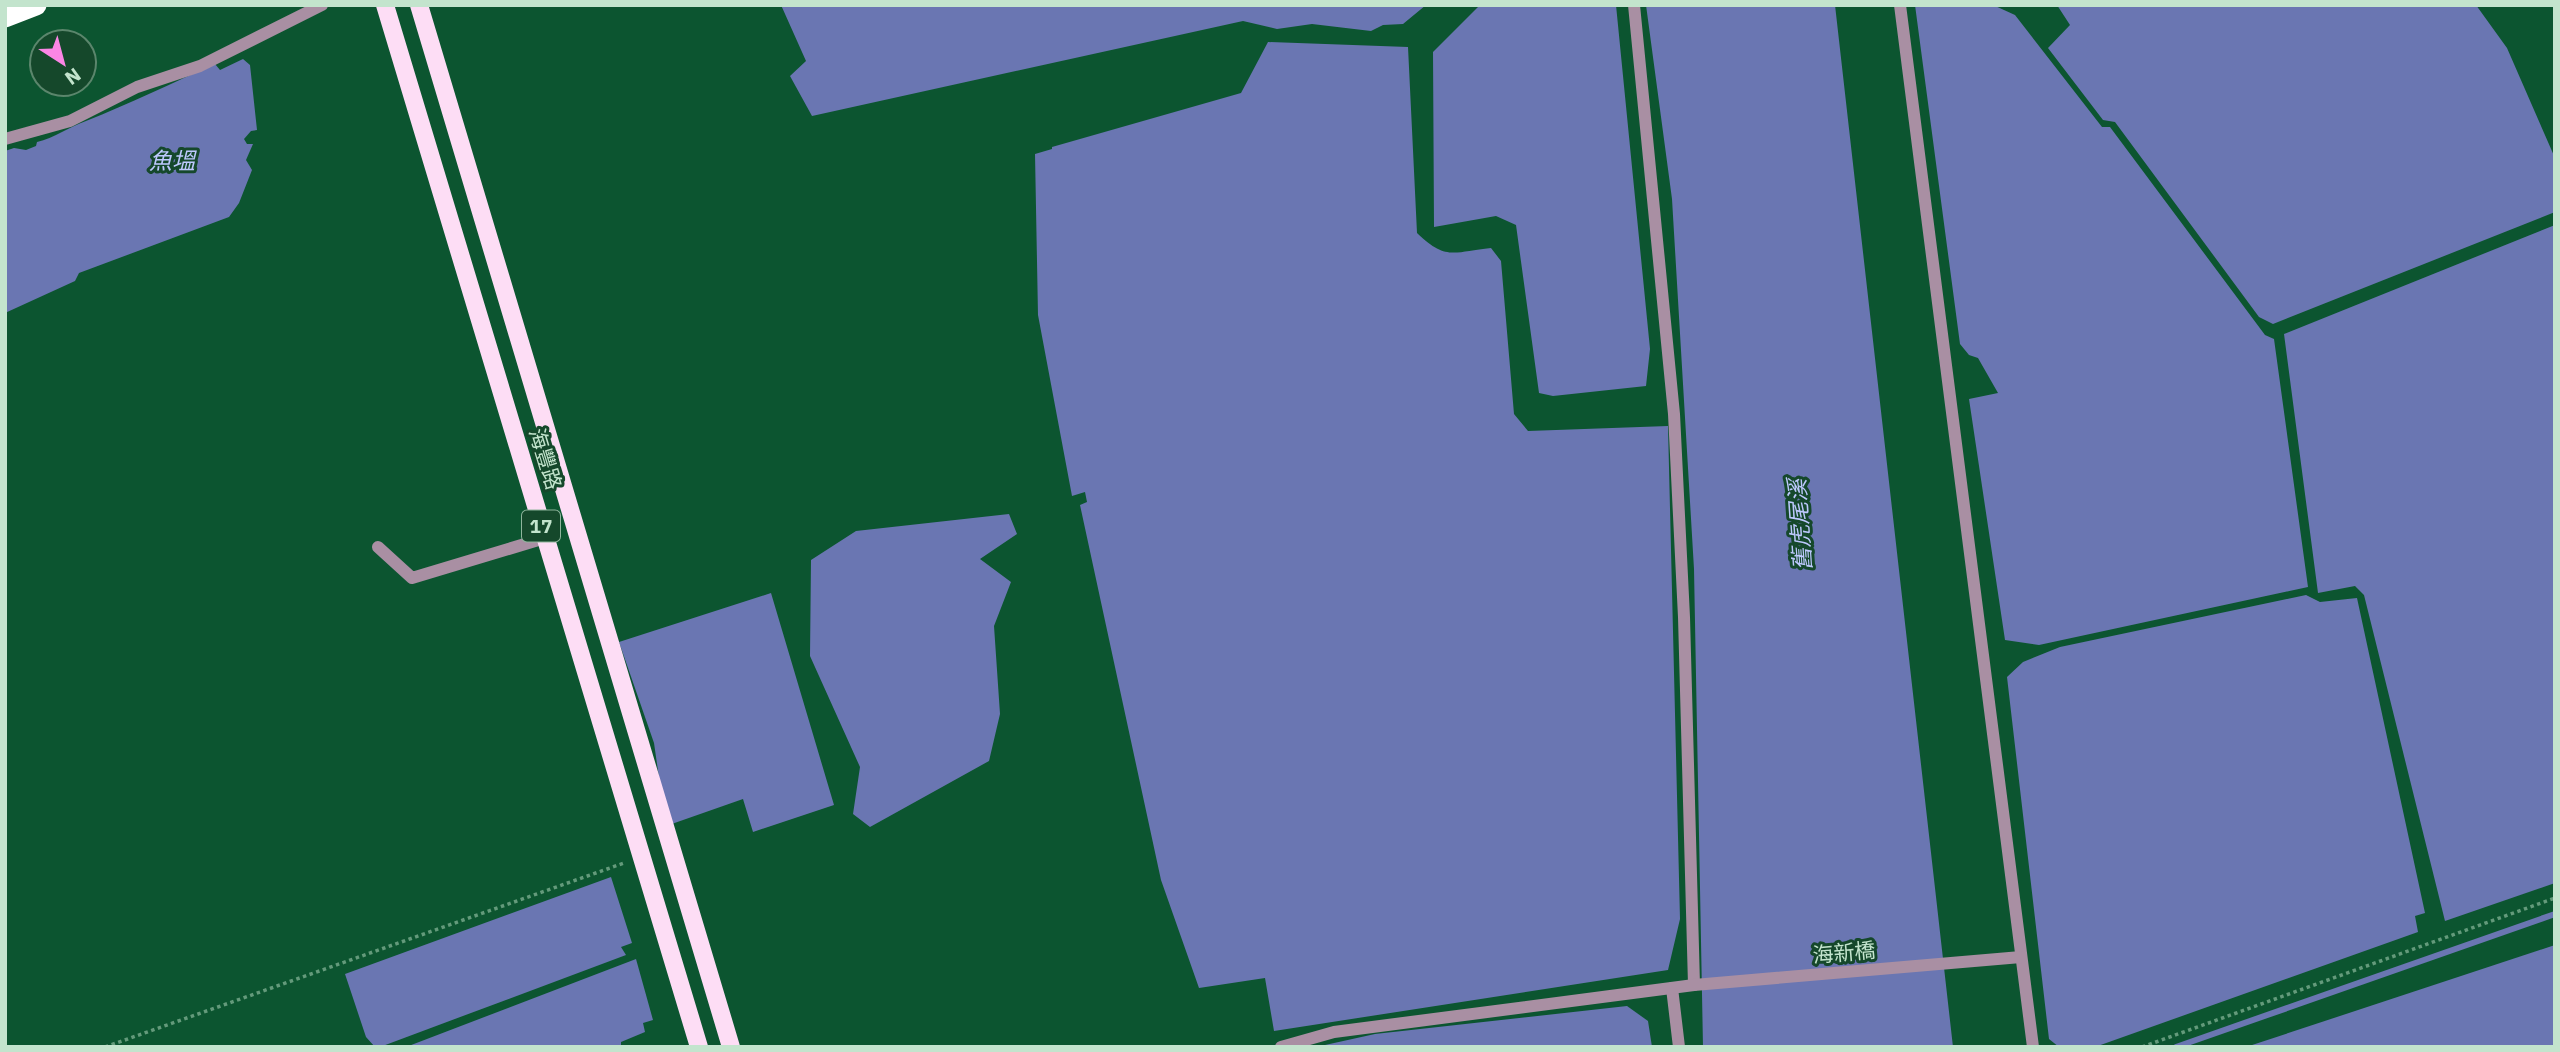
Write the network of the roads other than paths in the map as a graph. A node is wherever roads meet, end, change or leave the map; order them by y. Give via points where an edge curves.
1 (36, 5) edge
2 (322, 5) edge
3 (385, 5) edge
4 (419, 5) edge
5 (1634, 5) edge
6 (1900, 5) edge
7 (5, 17) edge
8 (5, 139) edge
9 (545, 538) junction
10 (378, 547) dead end
11 (2021, 957) junction
12 (1693, 985) junction
13 (1672, 988) junction
14 (699, 1047) edge
15 (731, 1047) edge
16 (1281, 1047) edge
17 (1679, 1047) edge
18 (2033, 1047) edge

1 - 7 highway
2 - 8 street via 200,66 137,88 70,121
3 - 9 main road, 海豐路 / 17
4 - 15 main road, 海豐路 / 17
5 - 12 street via 1674,414
6 - 11 street
9 - 10 street via 412,578
9 - 14 main road, 海豐路 / 17
11 - 12 street, 海新橋
11 - 18 street
12 - 13 street, 海新橋
13 - 16 street, 海新橋 via 1334,1032
13 - 17 street

